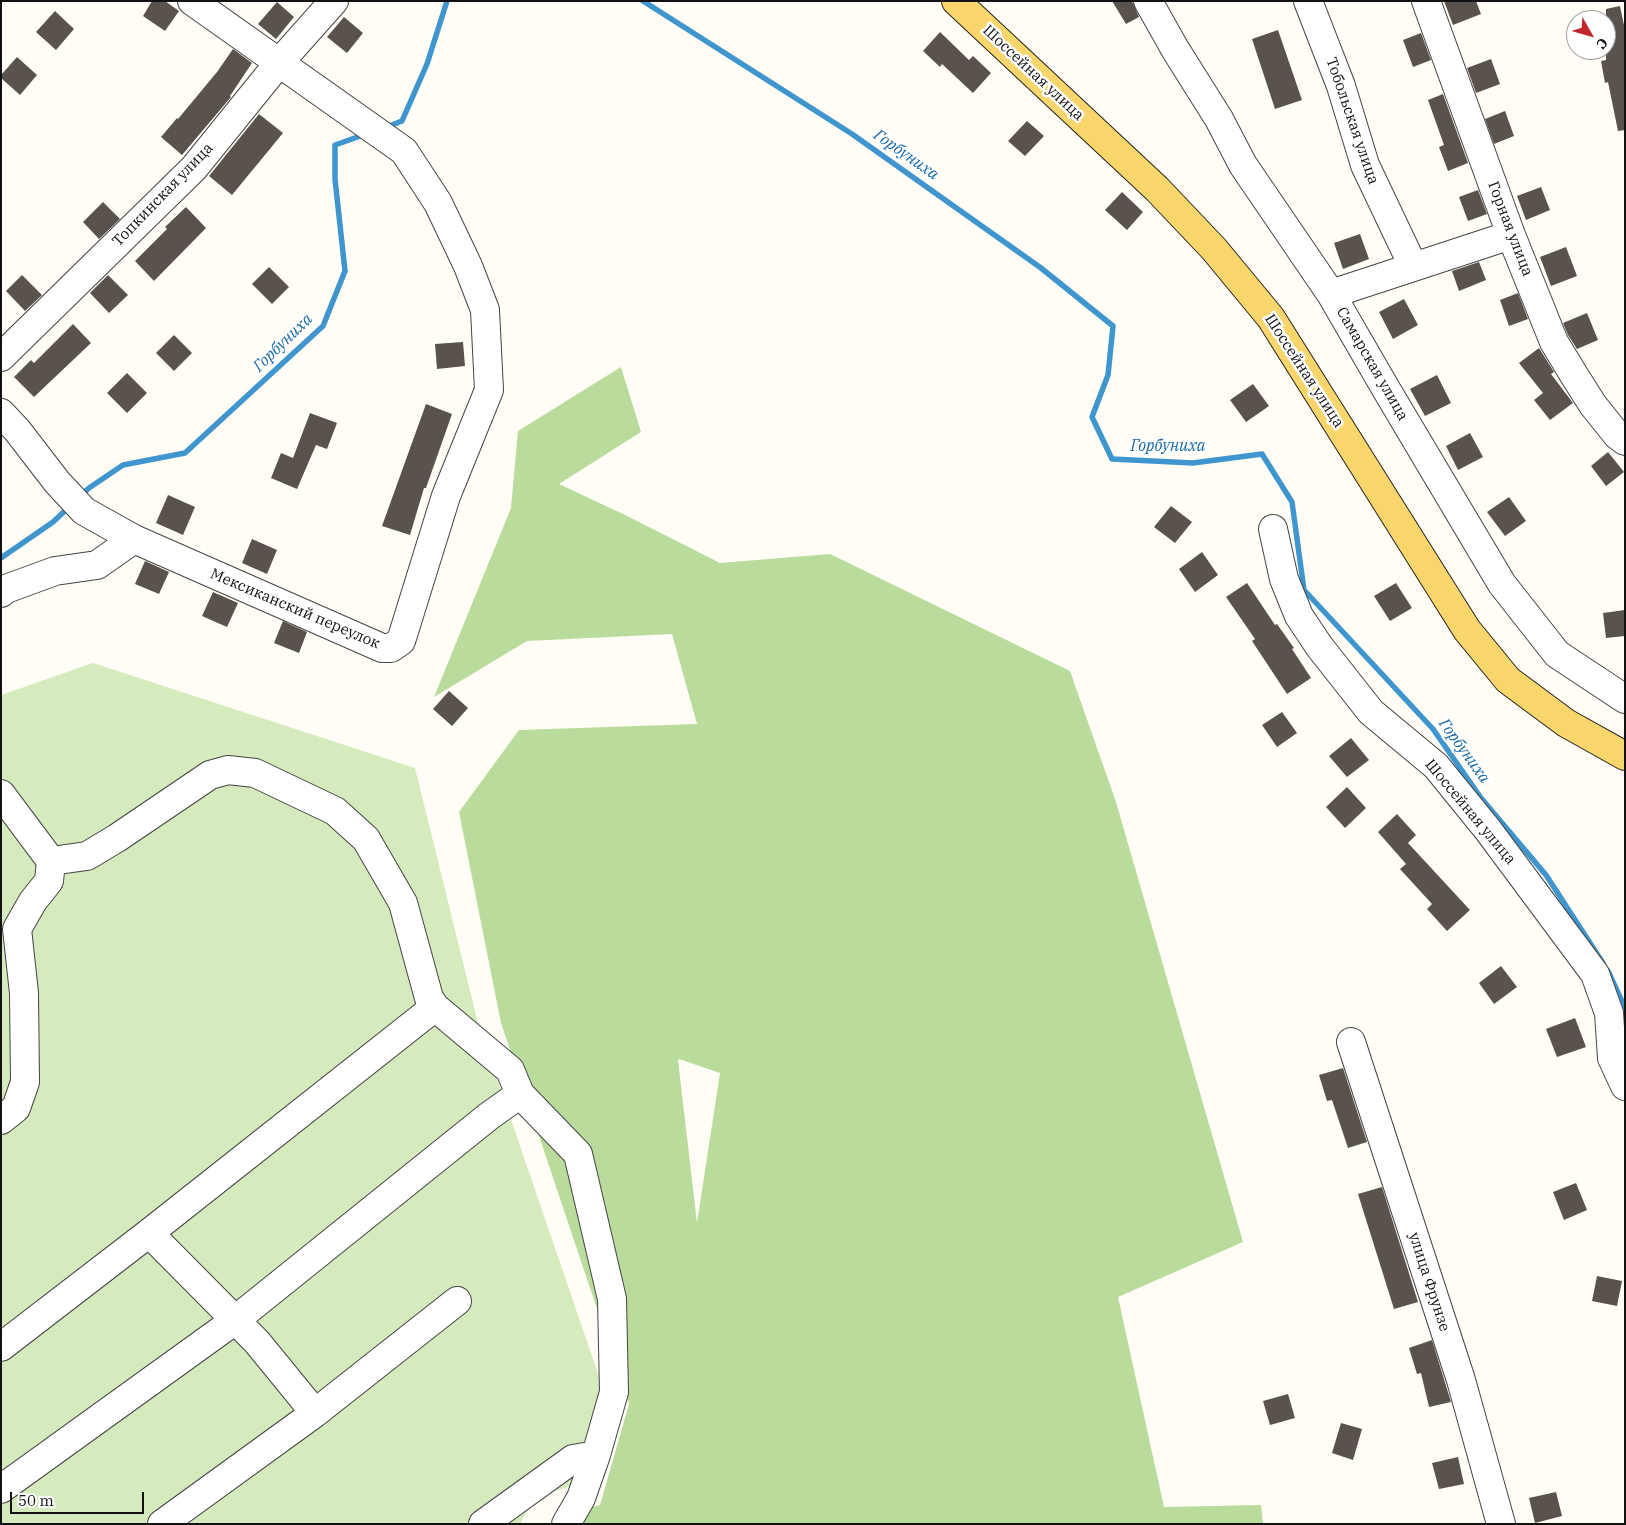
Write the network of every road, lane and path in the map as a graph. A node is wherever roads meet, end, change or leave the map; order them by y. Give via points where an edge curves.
1 (192, 1) edge
2 (334, 1) edge
3 (956, 1) edge
4 (1148, 1) edge
5 (1308, 1) edge
6 (1426, 1) edge
7 (278, 64) junction
8 (1511, 235) junction
9 (1414, 266) junction
10 (1331, 294) junction
11 (1, 357) edge
12 (1, 413) edge
13 (1625, 441) edge
14 (1273, 529) dead end
15 (134, 539) junction
16 (1, 593) edge
17 (1625, 699) edge
18 (1625, 756) edge
19 (1, 794) edge
20 (51, 860) junction
21 (435, 1008) junction
22 (1617, 1009) edge
23 (1352, 1042) dead end
24 (1625, 1086) edge
25 (520, 1094) junction
26 (1, 1120) edge
27 (149, 1233) junction
28 (457, 1301) dead end
29 (234, 1321) junction
30 (1, 1347) edge
31 (315, 1413) junction
32 (596, 1455) junction
33 (1, 1489) edge
34 (162, 1524) edge
35 (483, 1524) edge
36 (566, 1524) edge
37 (1501, 1524) edge

1 - 7 street
2 - 7 street, Топкинская улица
3 - 18 main road, Шоссейная улица via 1157,189 1214,249 1271,318 1468,630 1508,680 1566,722
4 - 10 street, Самарская улица via 1243,165
5 - 9 street, Тобольская улица via 1341,86 1365,165
6 - 8 street, Горная улица
7 - 11 street, Топкинская улица via 194,168
7 - 15 street, Мексиканский переулок via 404,151 438,202 485,310 489,390 446,496 401,642 391,648 382,648
8 - 9 street
8 - 13 street, Горная улица via 1554,342 1594,405
9 - 10 street
10 - 17 street, Самарская улица via 1502,584 1557,654
12 - 15 street, Мексиканский переулок via 84,511
14 - 22 street, Шоссейная улица via 1284,579 1299,616 1319,646 1371,712 1436,766 1488,830 1595,974
15 - 16 street via 97,565 55,571
19 - 20 street
20 - 21 street via 87,856 210,775 228,770 255,773 335,811 366,839 403,903
20 - 26 street via 49,881 17,929 24,993 26,1082 16,1108
21 - 25 street via 510,1070
21 - 27 street
22 - 24 street, Шоссейная улица via 1612,1058
23 - 37 street, улица Фрунзе via 1461,1380
25 - 29 street
25 - 32 street via 578,1154 612,1299 614,1392
27 - 29 street
27 - 30 street
28 - 31 street
29 - 31 street via 256,1342
29 - 33 street
31 - 34 street
32 - 35 street via 573,1459
32 - 36 street via 581,1498

